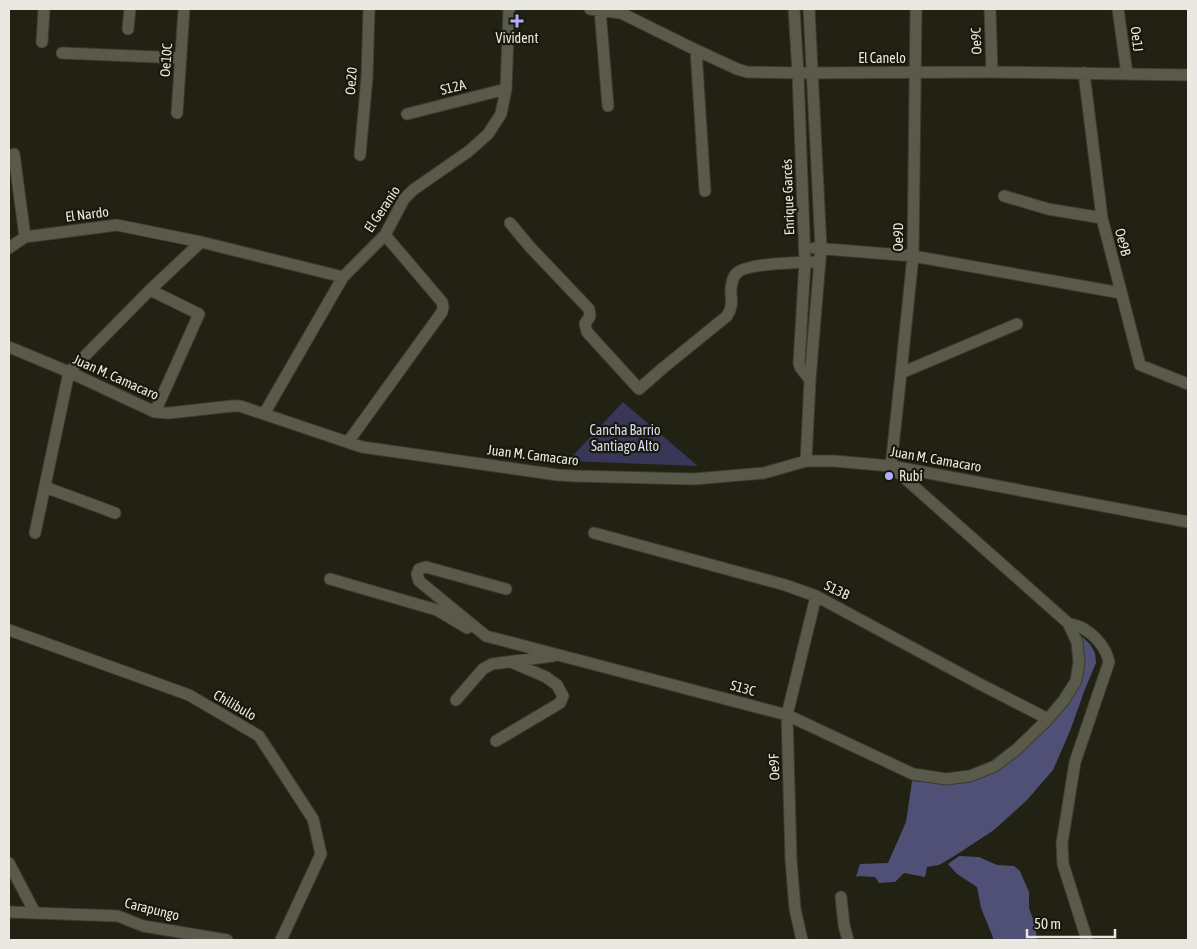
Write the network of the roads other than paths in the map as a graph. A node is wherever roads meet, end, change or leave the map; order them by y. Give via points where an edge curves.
1 (44, 9) edge
2 (130, 9) edge
3 (184, 9) edge
4 (369, 9) edge
5 (509, 9) edge
6 (595, 9) edge
7 (794, 9) edge
8 (809, 9) edge
9 (916, 9) edge
10 (990, 9) edge
11 (1118, 9) edge
12 (128, 29) dead end
13 (42, 42) dead end
14 (696, 50) junction
15 (62, 53) dead end
16 (181, 58) junction
17 (992, 72) junction
18 (812, 73) junction
19 (915, 73) junction
20 (1084, 73) junction
21 (798, 74) junction
22 (1127, 74) junction
23 (1188, 75) edge
24 (506, 89) junction
25 (608, 106) dead end
26 (177, 113) dead end
27 (407, 114) dead end
28 (14, 154) dead end
29 (360, 155) dead end
30 (705, 191) dead end
31 (1004, 196) dead end
32 (1102, 218) junction
33 (510, 223) dead end
34 (385, 236) junction
35 (26, 237) junction
36 (201, 242) junction
37 (804, 247) junction
38 (9, 248) edge
39 (821, 248) junction
40 (913, 256) junction
41 (805, 262) junction
42 (820, 262) junction
43 (343, 277) junction
44 (150, 290) junction
45 (1121, 294) junction
46 (1016, 324) dead end
47 (9, 347) edge
48 (69, 372) junction
49 (901, 373) junction
50 (810, 380) junction
51 (1188, 384) edge
52 (155, 412) junction
53 (264, 414) junction
54 (348, 442) junction
55 (806, 461) junction
56 (891, 466) junction
57 (45, 487) junction
58 (114, 513) dead end
59 (1188, 522) edge
60 (35, 533) dead end
61 (594, 533) dead end
62 (330, 579) dead end
63 (506, 589) dead end
64 (816, 596) junction
65 (1068, 623) junction
66 (9, 630) edge
67 (486, 636) junction
68 (560, 655) junction
69 (511, 662) junction
70 (456, 700) dead end
71 (787, 715) junction
72 (1048, 719) junction
73 (496, 741) dead end
74 (9, 862) edge
75 (841, 898) dead end
76 (9, 912) edge
77 (35, 913) junction
78 (227, 940) edge
79 (281, 940) edge
80 (802, 940) edge
81 (848, 940) edge
82 (1087, 940) edge

1 - 13 street
2 - 12 street
3 - 16 street, Oe10C
4 - 29 street, Oe20
5 - 24 street, El Geranio
6 - 14 street, El Canelo via 621,14
6 - 25 street
7 - 21 street, Enrique Garcés
8 - 18 street, Enrique Garcés
9 - 19 street, Oe9D
10 - 17 street, Oe9C
11 - 22 street, Oe1J
14 - 21 street, El Canelo via 748,72
14 - 30 street
15 - 16 street
16 - 26 street, Oe10C
17 - 19 street, El Canelo
17 - 20 street, El Canelo
18 - 19 street, El Canelo
18 - 21 street, El Canelo
18 - 39 street, Enrique Garcés
19 - 40 street, Oe9D
20 - 22 street, El Canelo
20 - 32 street, Oe9B
21 - 37 street, Enrique Garcés
22 - 23 street, El Canelo
24 - 27 street, S12A
24 - 34 street, El Geranio via 501,114 488,134 470,151 413,190 404,199
28 - 35 street
31 - 32 street via 1048,209
32 - 45 street, Oe9B
33 - 41 street via 589,308 587,332 639,389 727,316 731,311 731,283 737,272 749,267
34 - 43 street, El Geranio
34 - 54 street via 443,307
35 - 36 street, El Nardo via 116,225
35 - 38 street, El Nardo
36 - 43 street
36 - 44 street
37 - 39 street
37 - 41 street, Enrique Garcés
39 - 40 street
39 - 42 street, Enrique Garcés
40 - 45 street
40 - 49 street, Oe9D
41 - 42 street
41 - 50 street, Enrique Garcés via 799,362
42 - 50 street, Enrique Garcés
43 - 53 street, El Geranio
44 - 48 street
44 - 52 street via 199,314
45 - 51 street, Oe9B via 1140,365
46 - 49 street
47 - 48 street, Juan M. Camacaro
48 - 52 street, Juan M. Camacaro
48 - 57 street
49 - 56 street, Oe9D
50 - 55 street, Enrique Garcés
52 - 53 street, Juan M. Camacaro via 240,406
53 - 54 street, Juan M. Camacaro
54 - 55 street, Juan M. Camacaro via 362,447 574,476 694,479 764,473
55 - 56 street, Juan M. Camacaro
56 - 59 street, Juan M. Camacaro
56 - 65 street
57 - 58 street
57 - 60 street
61 - 64 street, S13B
62 - 67 street via 437,610
63 - 67 street, S13C via 426,567 419,569 419,582
64 - 71 street, Oe9F
64 - 72 street, S13B
65 - 72 street, S13C via 1077,642 1079,662 1076,681
65 - 82 street via 1084,628 1101,643 1109,662 1075,762 1062,843 1063,864
66 - 79 street, Chilibulo via 189,695 259,736 313,819 321,854
67 - 68 street, S13C
68 - 69 street
68 - 71 street, S13C
69 - 70 street via 492,664 483,669
69 - 73 street via 546,677 557,685 563,696 560,703
71 - 72 street, S13C via 913,774 946,778 970,776 995,766
71 - 80 street, Oe9F via 791,860 795,909
74 - 77 street
75 - 81 street
76 - 77 street, Carapungo
77 - 78 street, Carapungo via 118,916 143,926

